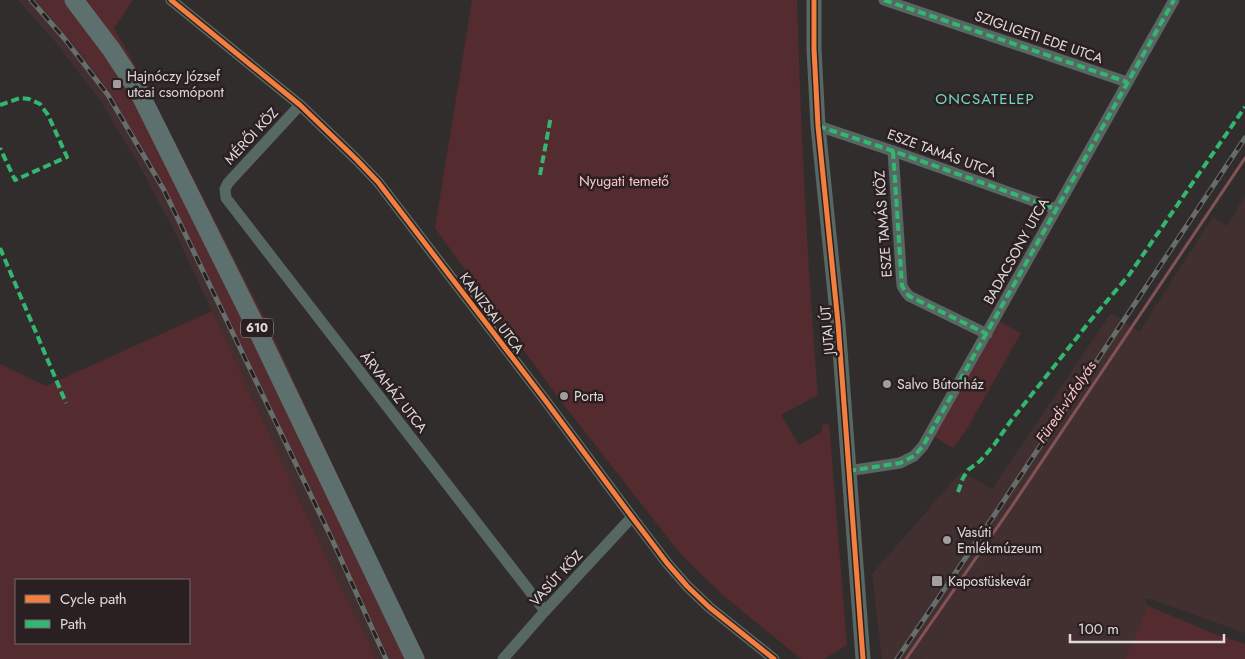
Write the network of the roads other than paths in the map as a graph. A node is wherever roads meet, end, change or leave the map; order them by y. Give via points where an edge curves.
1 (171, 0) edge
2 (814, 0) edge
3 (884, 0) edge
4 (1174, 0) edge
5 (80, 4) edge
6 (1127, 82) junction
7 (300, 105) junction
8 (818, 126) junction
9 (893, 151) junction
10 (225, 189) joint
11 (1056, 209) junction
12 (986, 334) junction
13 (848, 471) junction
14 (632, 517) junction
15 (545, 611) junction
16 (415, 659) edge
17 (503, 659) edge
18 (774, 659) edge
19 (863, 659) edge

1 - 7 street, KANIZSAI UTCA
2 - 8 street, JUTAI ÚT
3 - 6 street, SZIGLIGETI EDE UTCA
4 - 6 street, BADACSONY UTCA
5 - 16 main road, 610 via 138,90
6 - 11 street, BADACSONY UTCA
7 - 10 street, MÉRŐI KÖZ
7 - 14 street, KANIZSAI UTCA via 378,182
8 - 9 street, ESZE TAMÁS UTCA
8 - 13 street, JUTAI ÚT via 837,315
9 - 11 street, ESZE TAMÁS UTCA
9 - 12 street, ESZE TAMÁS KÖZ via 902,286 909,296
10 - 15 street, ÁRVAHÁZ UTCA via 231,206
11 - 12 street, BADACSONY UTCA
12 - 13 street, BADACSONY UTCA via 923,446 914,456 900,463
13 - 19 street, JUTAI ÚT
14 - 15 street, VASÚT KÖZ
14 - 18 street, KANIZSAI UTCA via 687,586
15 - 17 street, VASÚT KÖZ

